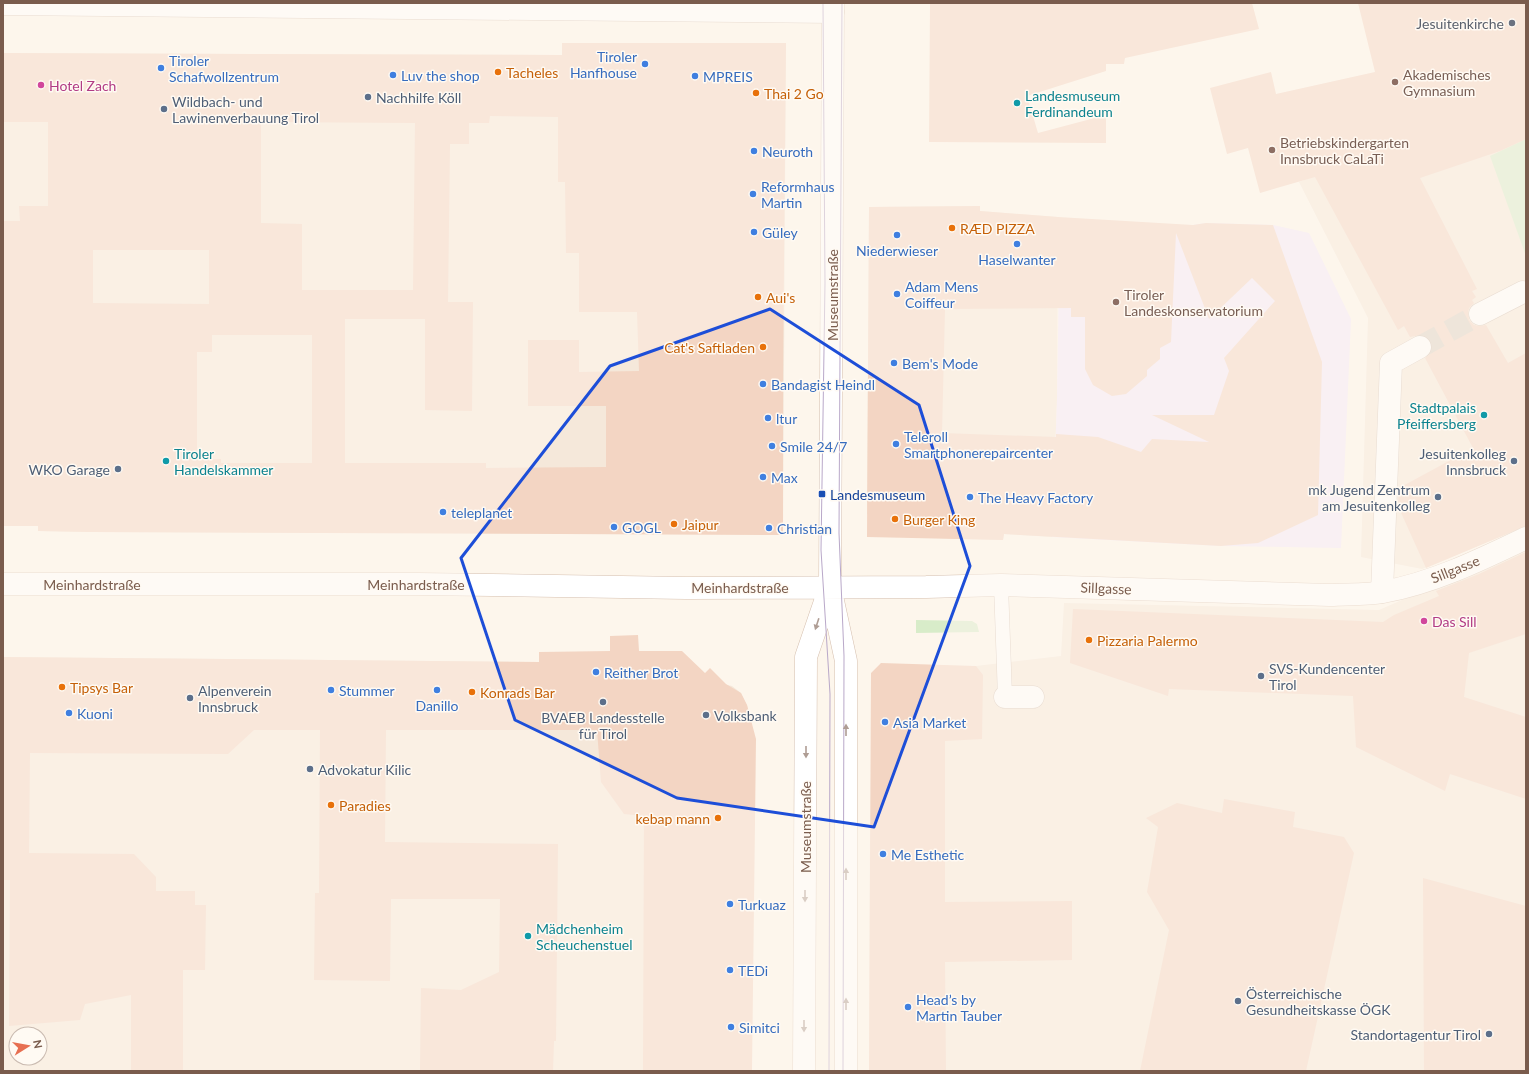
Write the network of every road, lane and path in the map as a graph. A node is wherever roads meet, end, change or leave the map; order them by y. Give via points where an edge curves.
1 (3, 4) edge
2 (255, 4) edge
3 (833, 7) edge
4 (1523, 292) dead end
5 (1480, 314) tunnel mouth
6 (1420, 347) tunnel mouth
7 (1526, 538) edge
8 (3, 584) edge
9 (1002, 585) junction
10 (830, 587) junction
11 (1382, 592) junction
12 (1005, 697) joint
13 (1034, 697) dead end
14 (804, 1071) edge
15 (846, 1071) edge

1 - 2 street
2 - 3 street
3 - 10 street, Museumstraße
4 - 5 street
6 - 11 street via 1391,363
7 - 11 street, Sillgasse via 1456,571
8 - 10 street, Meinhardstraße
9 - 10 street, Sillgasse
9 - 11 street, Sillgasse via 1330,595
9 - 12 lane
10 -> 14 street, Museumstraße via 806,657
15 -> 10 street, Museumstraße via 846,661
12 - 13 street

